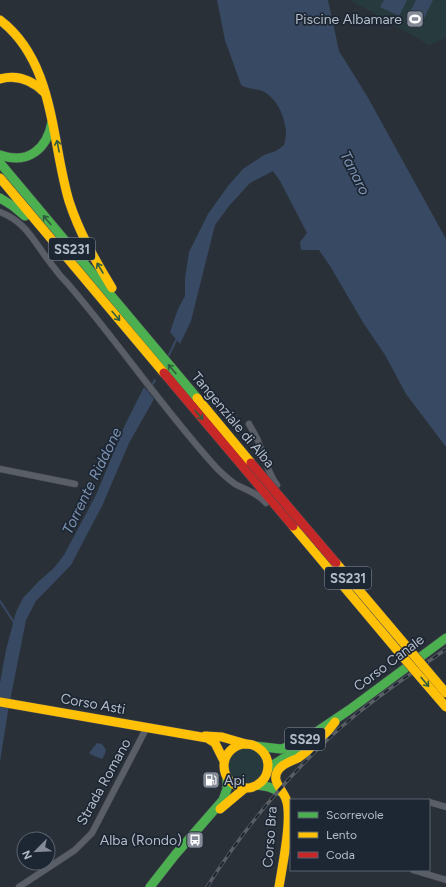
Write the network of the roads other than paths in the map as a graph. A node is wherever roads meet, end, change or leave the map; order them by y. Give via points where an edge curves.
1 (0, 20) edge
2 (0, 79) edge
3 (45, 93) junction
4 (52, 117) junction
5 (0, 155) edge
6 (0, 163) edge
7 (0, 178) edge
8 (0, 198) edge
9 (0, 212) edge
10 (91, 286) junction
11 (144, 336) junction
12 (249, 424) dead end
13 (248, 466) junction
14 (0, 469) edge
15 (76, 484) dead end
16 (446, 638) edge
17 (421, 656) junction
18 (406, 667) junction
19 (446, 693) edge
20 (0, 702) edge
21 (446, 707) edge
22 (349, 710) junction
23 (335, 722) junction
24 (147, 727) junction
25 (181, 733) junction
26 (246, 744) junction
27 (255, 746) junction
28 (224, 761) junction
29 (268, 768) junction
30 (227, 778) junction
31 (258, 785) junction
32 (244, 788) junction
33 (279, 791) junction
34 (430, 802) edge
35 (446, 807) edge
36 (202, 824) junction
37 (288, 838) edge
38 (416, 871) edge
39 (446, 880) edge
40 (19, 887) edge
41 (150, 887) edge
42 (279, 887) edge

1 - 3 main road via 22,44 32,60 41,77
2 - 3 main road via 26,79 39,86
3 - 4 main road
4 - 5 main road via 50,133 42,147 16,159
11 -> 4 main road via 97,263 77,222 66,188
11 -> 6 main road, Tangenziale di Alba / SS231
7 - 10 main road, Tangenziale di Alba / SS231
8 - 10 main road via 20,211 47,243
9 - 18 street via 19,222 27,230 52,265 213,464 236,484 264,500
10 -> 13 main road, Tangenziale di Alba / SS231
13 -> 11 main road, Tangenziale di Alba / SS231
12 - 17 street via 272,479
13 - 19 main road, Tangenziale di Alba / SS231, bridge
13 -> 21 main road, Tangenziale di Alba / SS231, bridge
14 - 15 street
16 - 17 main road, Corso Canale / SS29
17 - 18 main road, Corso Canale / SS29
18 - 22 main road, Corso Canale / SS29
20 - 24 main road, Corso Asti
22 - 23 main road, Corso Canale / SS29
22 - 27 main road, Corso Canale / SS29 via 290,747 281,749
23 - 29 main road, Corso Canale / SS29 via 303,747
23 - 33 main road, Corso Bra via 315,745 279,769 276,778
24 - 25 main road, Corso Asti
24 - 40 street, Strada Romano via 92,833 75,850
25 - 26 main road, Corso Asti via 222,737
25 - 28 main road, Corso Asti via 207,738 215,743
26 - 27 main road, SS29
26 - 28 main road via 232,749
27 - 29 main road, SS29 via 264,753
28 - 30 main road
29 - 31 main road, SS29 via 265,778
30 - 32 main road via 235,786
30 - 36 main road via 223,800
31 - 32 main road
31 - 33 main road, Corso Bra
32 - 36 main road
33 - 37 main road, Corso Bra via 287,803
34 - 35 street
36 - 41 main road
37 - 42 main road, Corso Bra
38 - 39 street

